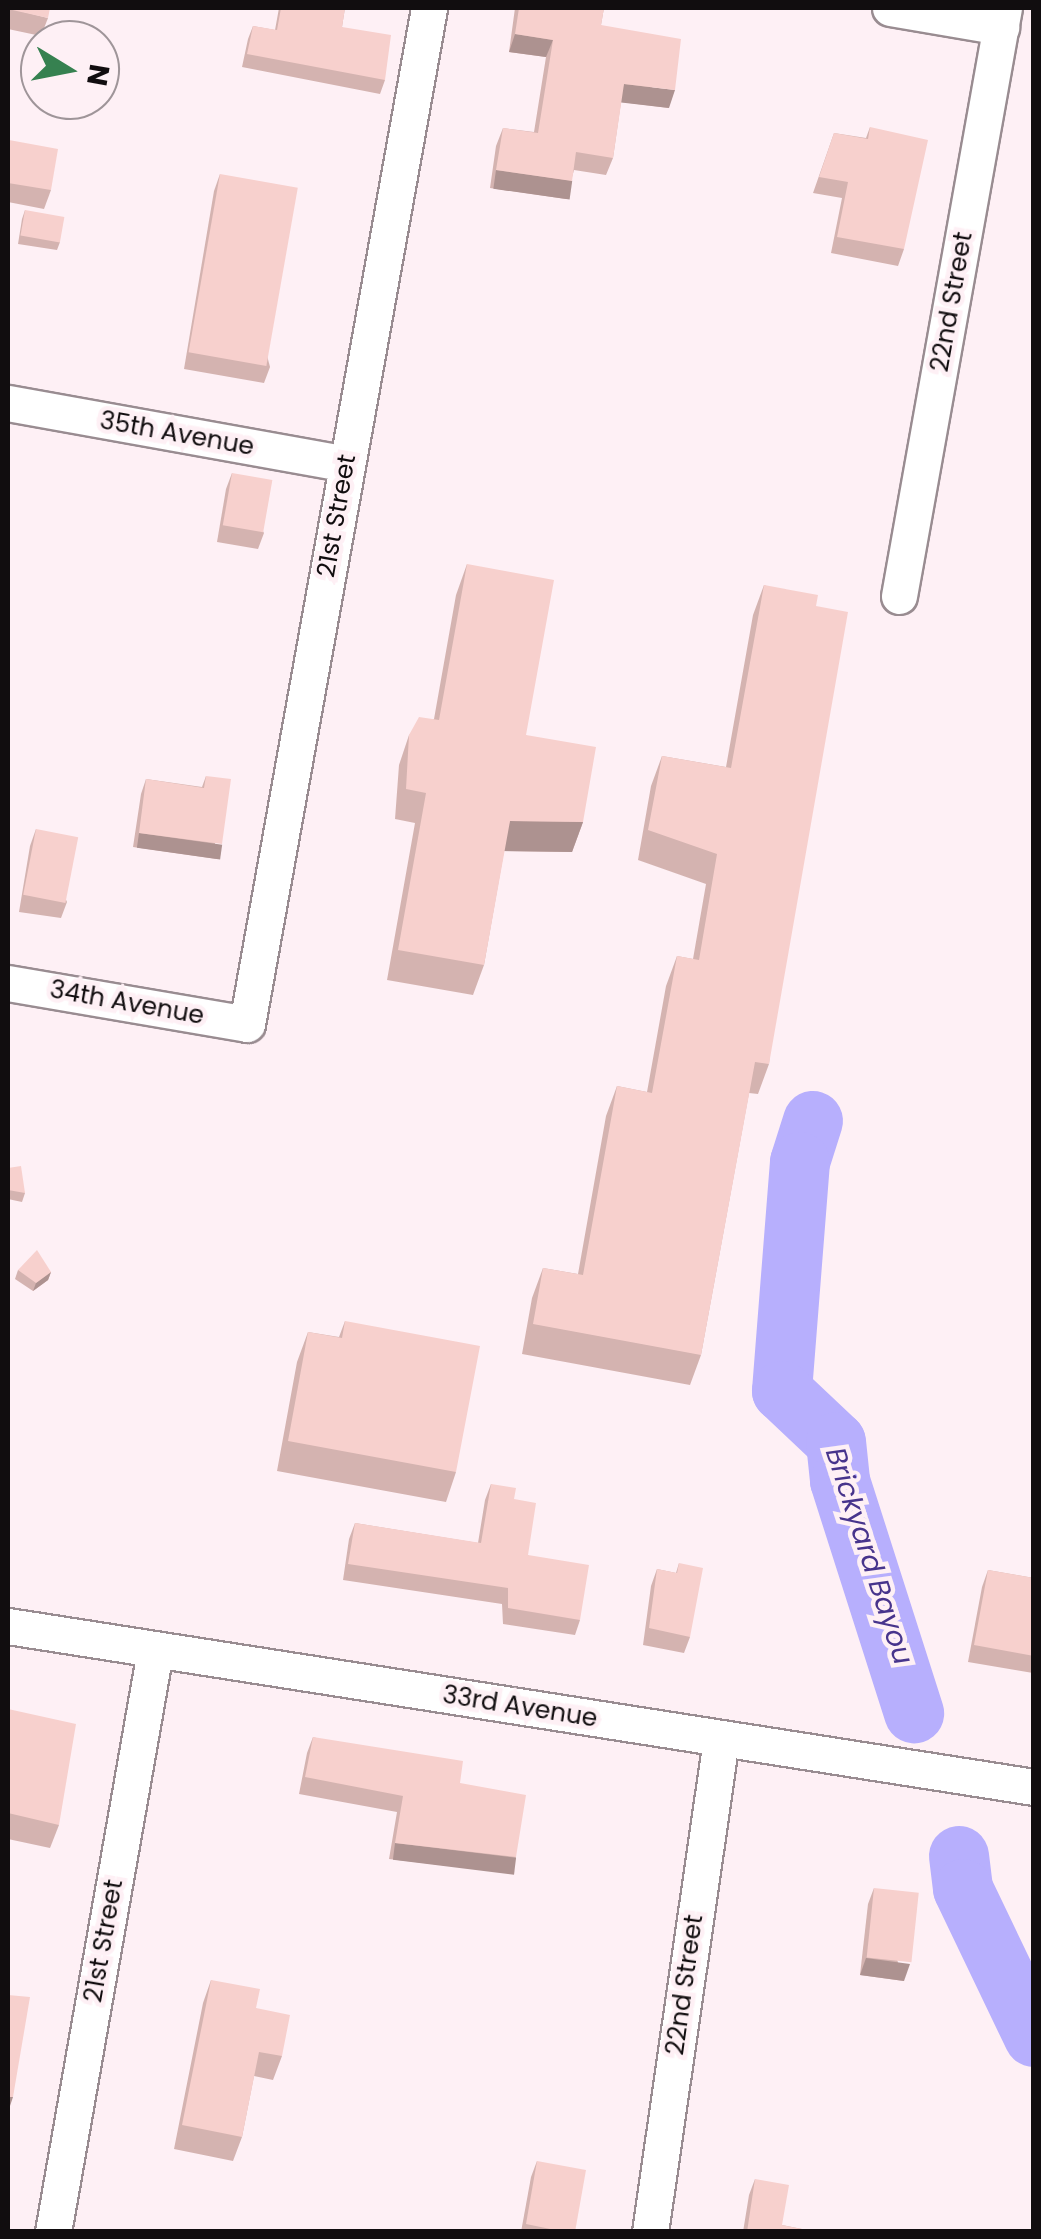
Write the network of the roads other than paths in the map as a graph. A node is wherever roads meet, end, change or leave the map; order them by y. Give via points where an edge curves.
1 (429, 8) edge
2 (890, 8) edge
3 (1003, 18) edge
4 (8, 403) edge
5 (346, 464) junction
6 (898, 596) dead end
7 (8, 982) edge
8 (247, 1024) joint
9 (8, 1626) edge
10 (155, 1650) junction
11 (720, 1738) junction
12 (1034, 1787) edge
13 (54, 2232) edge
14 (650, 2232) edge

1 - 5 street, 21st Street
2 - 3 street
3 - 6 street, 22nd Street
4 - 5 street, 35th Avenue
5 - 8 street, 21st Street
7 - 8 street, 34th Avenue
9 - 10 street, 33rd Avenue
10 - 11 street, 33rd Avenue
10 - 13 street, 21st Street
11 - 12 street, 33rd Avenue
11 - 14 street, 22nd Street

